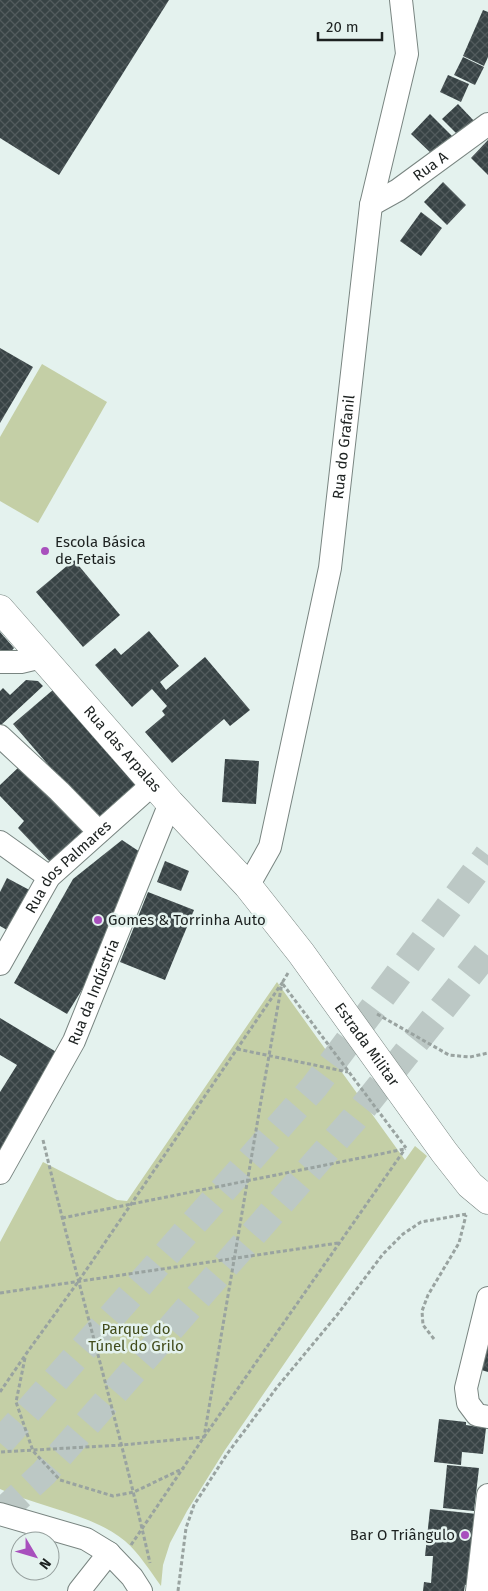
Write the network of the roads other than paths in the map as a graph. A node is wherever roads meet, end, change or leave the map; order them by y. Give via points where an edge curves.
1 (401, 0) edge
2 (488, 124) edge
3 (371, 205) junction
4 (0, 609) edge
5 (42, 657) junction
6 (0, 662) edge
7 (0, 736) edge
8 (161, 793) junction
9 (98, 832) junction
10 (0, 842) edge
11 (50, 877) junction
12 (248, 886) junction
13 (0, 964) edge
14 (0, 1173) edge
15 (482, 1202) edge
16 (488, 1298) edge
17 (488, 1416) edge
18 (488, 1495) edge
19 (0, 1514) edge
20 (486, 1527) edge
21 (114, 1558) junction
22 (79, 1591) edge
23 (141, 1591) edge
24 (477, 1591) edge

1 - 3 street, Rua do Grafanil via 407,54
2 - 3 street, Rua A via 398,190
3 - 12 street, Rua do Grafanil via 330,568 270,847
4 - 5 street, Rua das Arpalas
5 - 6 street
5 - 8 street, Rua das Arpalas
7 - 9 street
8 - 9 street, Rua dos Palmares
8 - 12 street, Rua das Arpalas
8 - 14 street, Rua da Indústria via 74,1041
9 - 11 street, Rua dos Palmares
10 - 11 street
11 - 13 street, Rua dos Palmares
12 - 15 street, Estrada Militar via 301,953
16 - 17 street via 466,1388 468,1403 477,1415
18 - 20 street
19 - 21 street via 86,1539
20 - 24 street
21 - 22 street
21 - 23 street

